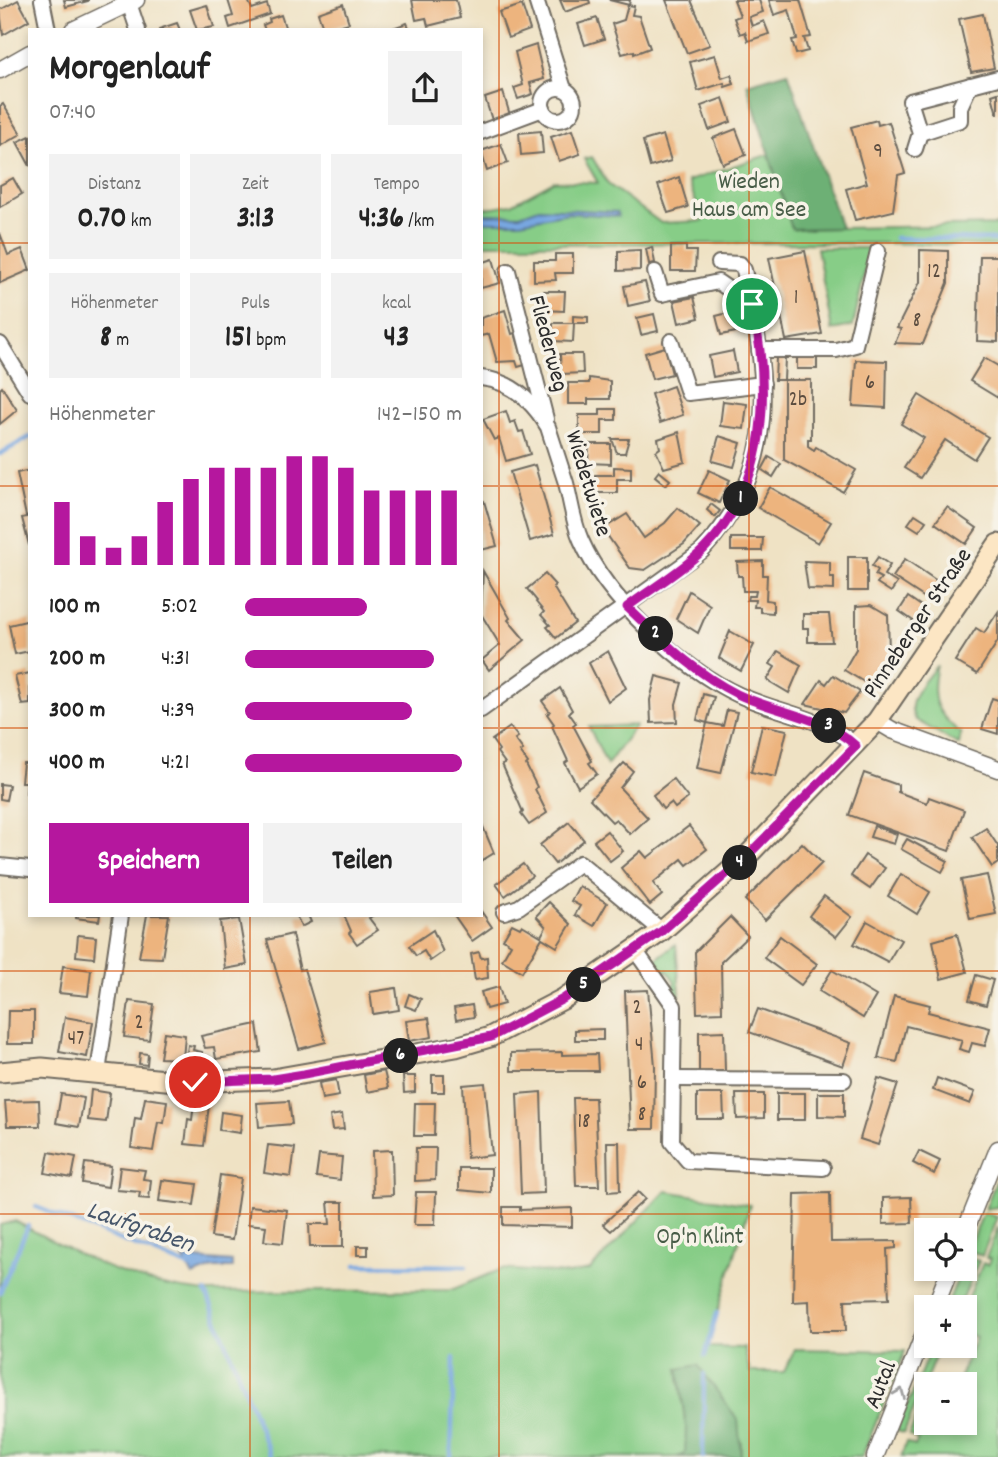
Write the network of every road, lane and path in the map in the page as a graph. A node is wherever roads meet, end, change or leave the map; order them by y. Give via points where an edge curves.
1 (43, 0) edge
2 (536, 0) edge
3 (133, 1) edge
4 (48, 28) edge
5 (77, 28) edge
6 (138, 28) edge
7 (28, 54) edge
8 (0, 70) edge
9 (998, 78) edge
10 (970, 85) junction
11 (564, 89) junction
12 (543, 109) junction
13 (483, 131) edge
14 (920, 133) junction
15 (915, 149) dead end
16 (878, 251) dead end
17 (508, 271) dead end
18 (655, 272) dead end
19 (718, 282) junction
20 (752, 304) junction
21 (671, 341) dead end
22 (0, 344) edge
23 (759, 351) junction
24 (483, 377) edge
25 (762, 384) junction
26 (28, 390) edge
27 (548, 427) junction
28 (998, 544) edge
29 (627, 607) junction
30 (483, 709) edge
31 (877, 721) junction
32 (856, 746) junction
33 (998, 769) edge
34 (0, 866) edge
35 (28, 869) edge
36 (504, 912) dead end
37 (121, 917) edge
38 (662, 931) junction
39 (635, 950) junction
40 (0, 1072) edge
41 (98, 1072) junction
42 (673, 1079) junction
43 (844, 1080) dead end
44 (998, 1149) edge
45 (823, 1168) dead end
46 (970, 1218) edge
47 (914, 1358) edge
48 (875, 1457) edge

1 - 4 street
2 - 11 street
3 - 5 street
3 - 6 street
7 - 8 street
9 - 10 street
10 - 14 street via 960,107 960,120
10 - 14 street via 910,101
11 - 12 street via 547,92
11 - 12 street via 574,100 569,116 557,120
12 - 13 street
14 - 15 street
16 - 23 street via 855,345 835,350
17 - 27 street, Fliederweg
18 - 19 street via 662,293
19 - 20 street
19 - 20 street via 717,256 740,264
20 - 23 street
21 - 25 street via 688,399
22 - 26 street
23 - 25 street
24 - 27 street, Wiedetwiete via 522,394
25 - 29 street via 754,468 724,528 702,551
27 - 29 street, Wiedetwiete via 580,540 597,571
28 - 31 main road, Pinneberger Straße
29 - 30 street
29 - 32 street, Wiedetwiete via 715,683 838,729
31 - 32 main road, Pinneberger Straße
31 - 33 street
32 - 38 main road, Pinneberger Straße via 749,854
34 - 35 street
36 - 38 street via 519,907 580,863
37 - 41 street
38 - 39 main road, Pinneberger Straße
39 - 41 main road, Pinneberger Straße via 563,999 491,1037 456,1046 273,1079 186,1082
39 - 42 street via 674,1006
40 - 41 main road, Pinneberger Straße via 42,1068
42 - 43 street
42 - 45 street via 672,1142 688,1161
44 - 46 street
48 -> 47 street, Autal

